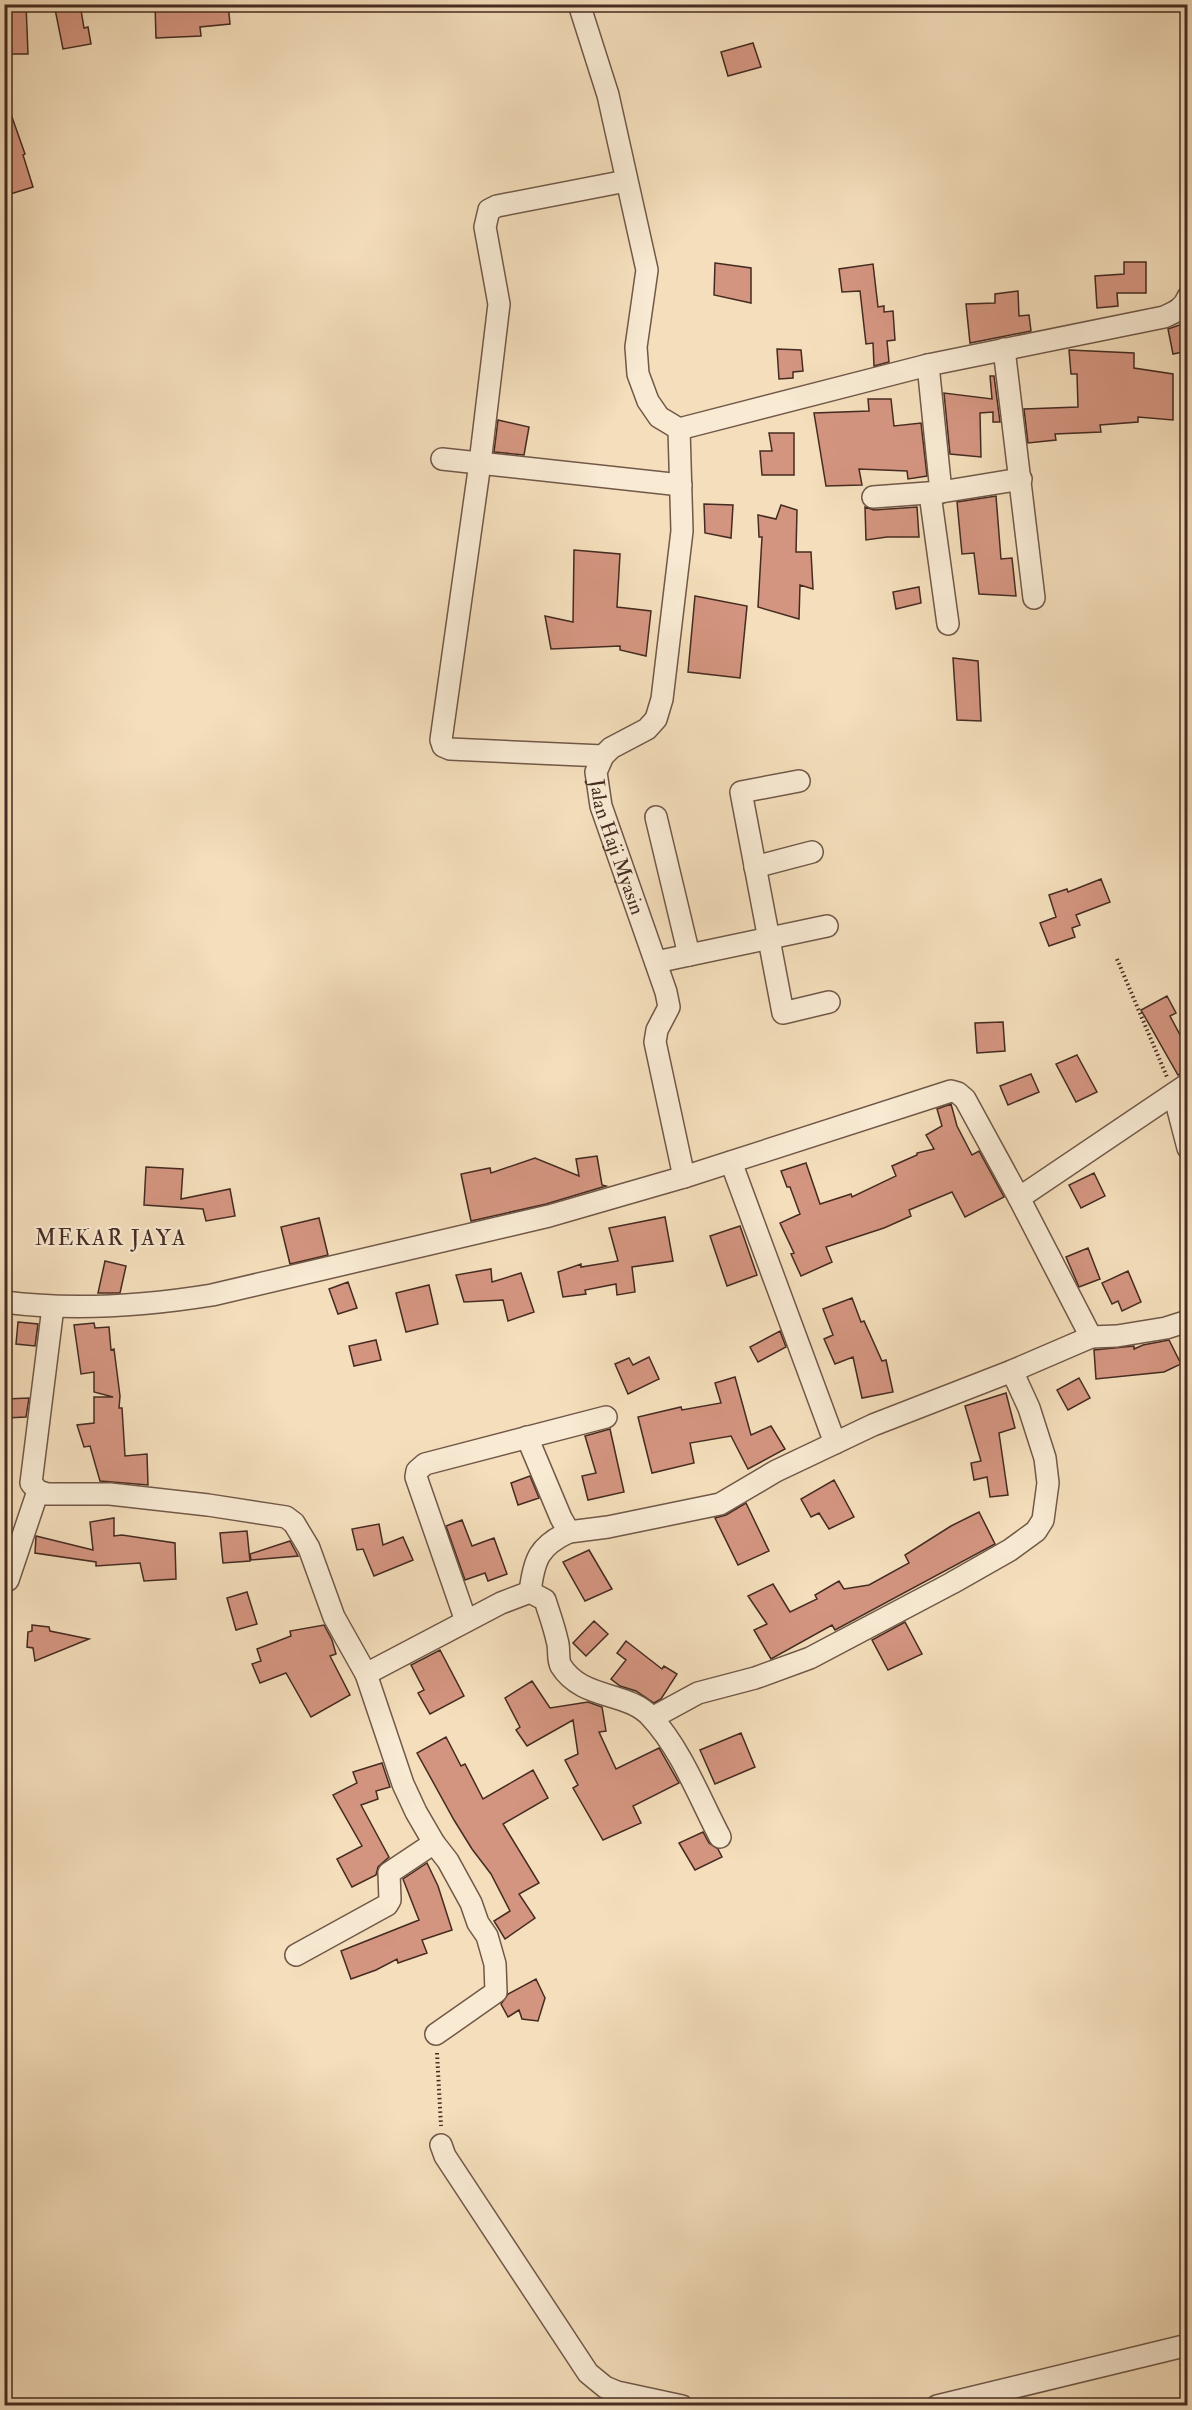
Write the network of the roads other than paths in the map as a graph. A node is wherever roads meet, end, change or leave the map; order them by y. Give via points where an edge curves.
1 (579, 4) edge
2 (626, 181) junction
3 (1188, 297) edge
4 (1004, 349) junction
5 (928, 365) junction
6 (679, 429) junction
7 (442, 459) dead end
8 (480, 463) junction
9 (1021, 479) junction
10 (681, 485) junction
11 (935, 493) junction
12 (873, 497) dead end
13 (1034, 598) dead end
14 (948, 624) dead end
15 (603, 756) junction
16 (799, 781) dead end
17 (656, 817) dead end
18 (812, 852) dead end
19 (755, 867) junction
20 (827, 926) dead end
21 (769, 938) junction
22 (688, 955) junction
23 (656, 962) junction
24 (829, 1002) dead end
25 (1181, 1089) edge
26 (1188, 1148) edge
27 (731, 1162) junction
28 (684, 1177) junction
29 (1020, 1198) junction
30 (4, 1302) edge
31 (53, 1307) junction
32 (1188, 1321) edge
33 (1091, 1337) junction
34 (1012, 1371) junction
35 (606, 1417) dead end
36 (528, 1437) junction
37 (835, 1443) junction
38 (38, 1491) junction
39 (570, 1532) junction
40 (8, 1580) dead end
41 (530, 1592) junction
42 (466, 1621) junction
43 (366, 1674) junction
44 (652, 1718) junction
45 (720, 1837) dead end
46 (434, 1843) junction
47 (296, 1955) dead end
48 (436, 2034) road end
49 (443, 2150) road end
50 (1188, 2345) edge
51 (682, 2406) edge
52 (937, 2406) edge

1 - 2 street via 608,95
2 - 6 street via 647,270 636,347 638,374 659,417
2 - 8 street via 489,210 485,227 498,304
3 - 4 street via 1179,311 1164,317
4 - 5 street
4 - 9 street
5 - 6 street
5 - 11 street
6 - 10 street, Jalan Haji Myasin
7 - 8 street
8 - 10 street
8 - 15 street via 443,746
9 - 11 street
9 - 13 street
10 - 15 street, Jalan Haji Myasin via 682,531 662,699 656,719 647,729
11 - 12 street
11 - 14 street
15 - 23 street, Jalan Haji Myasin via 596,772 601,806
16 - 19 street via 741,792
17 - 22 street
18 - 19 street
19 - 21 street
20 - 21 street
21 - 22 street
21 - 24 street via 783,1013
22 - 23 street
23 - 28 street, Jalan Haji Myasin via 669,1007 655,1042
25 - 26 street
25 - 29 street
27 - 28 street
27 - 29 street via 951,1091 964,1099
27 - 37 street
28 - 31 street via 549,1216 212,1295 159,1304
29 - 33 street
30 - 31 street
31 - 38 street via 31,1483
32 - 33 street via 1167,1328
33 - 34 street
34 - 37 street
34 - 44 street via 1046,1458 1048,1483 1043,1520 1036,1531 952,1583 810,1658 699,1693
35 - 36 street
36 - 39 street
36 - 42 street via 425,1464 417,1471 416,1478
37 - 39 street via 720,1504
38 - 40 street
38 - 43 street via 110,1494 286,1517 300,1531 334,1617
39 - 41 street via 544,1553
41 - 42 street
41 - 44 street via 545,1600 558,1642 560,1664 570,1678 594,1692 627,1702
42 - 43 street
43 - 46 street via 403,1784
44 - 45 street via 671,1744
46 - 47 street via 389,1873 387,1905
46 - 48 street via 471,1903 493,1952 496,1992
49 - 51 street via 588,2373 617,2392
50 - 52 street

